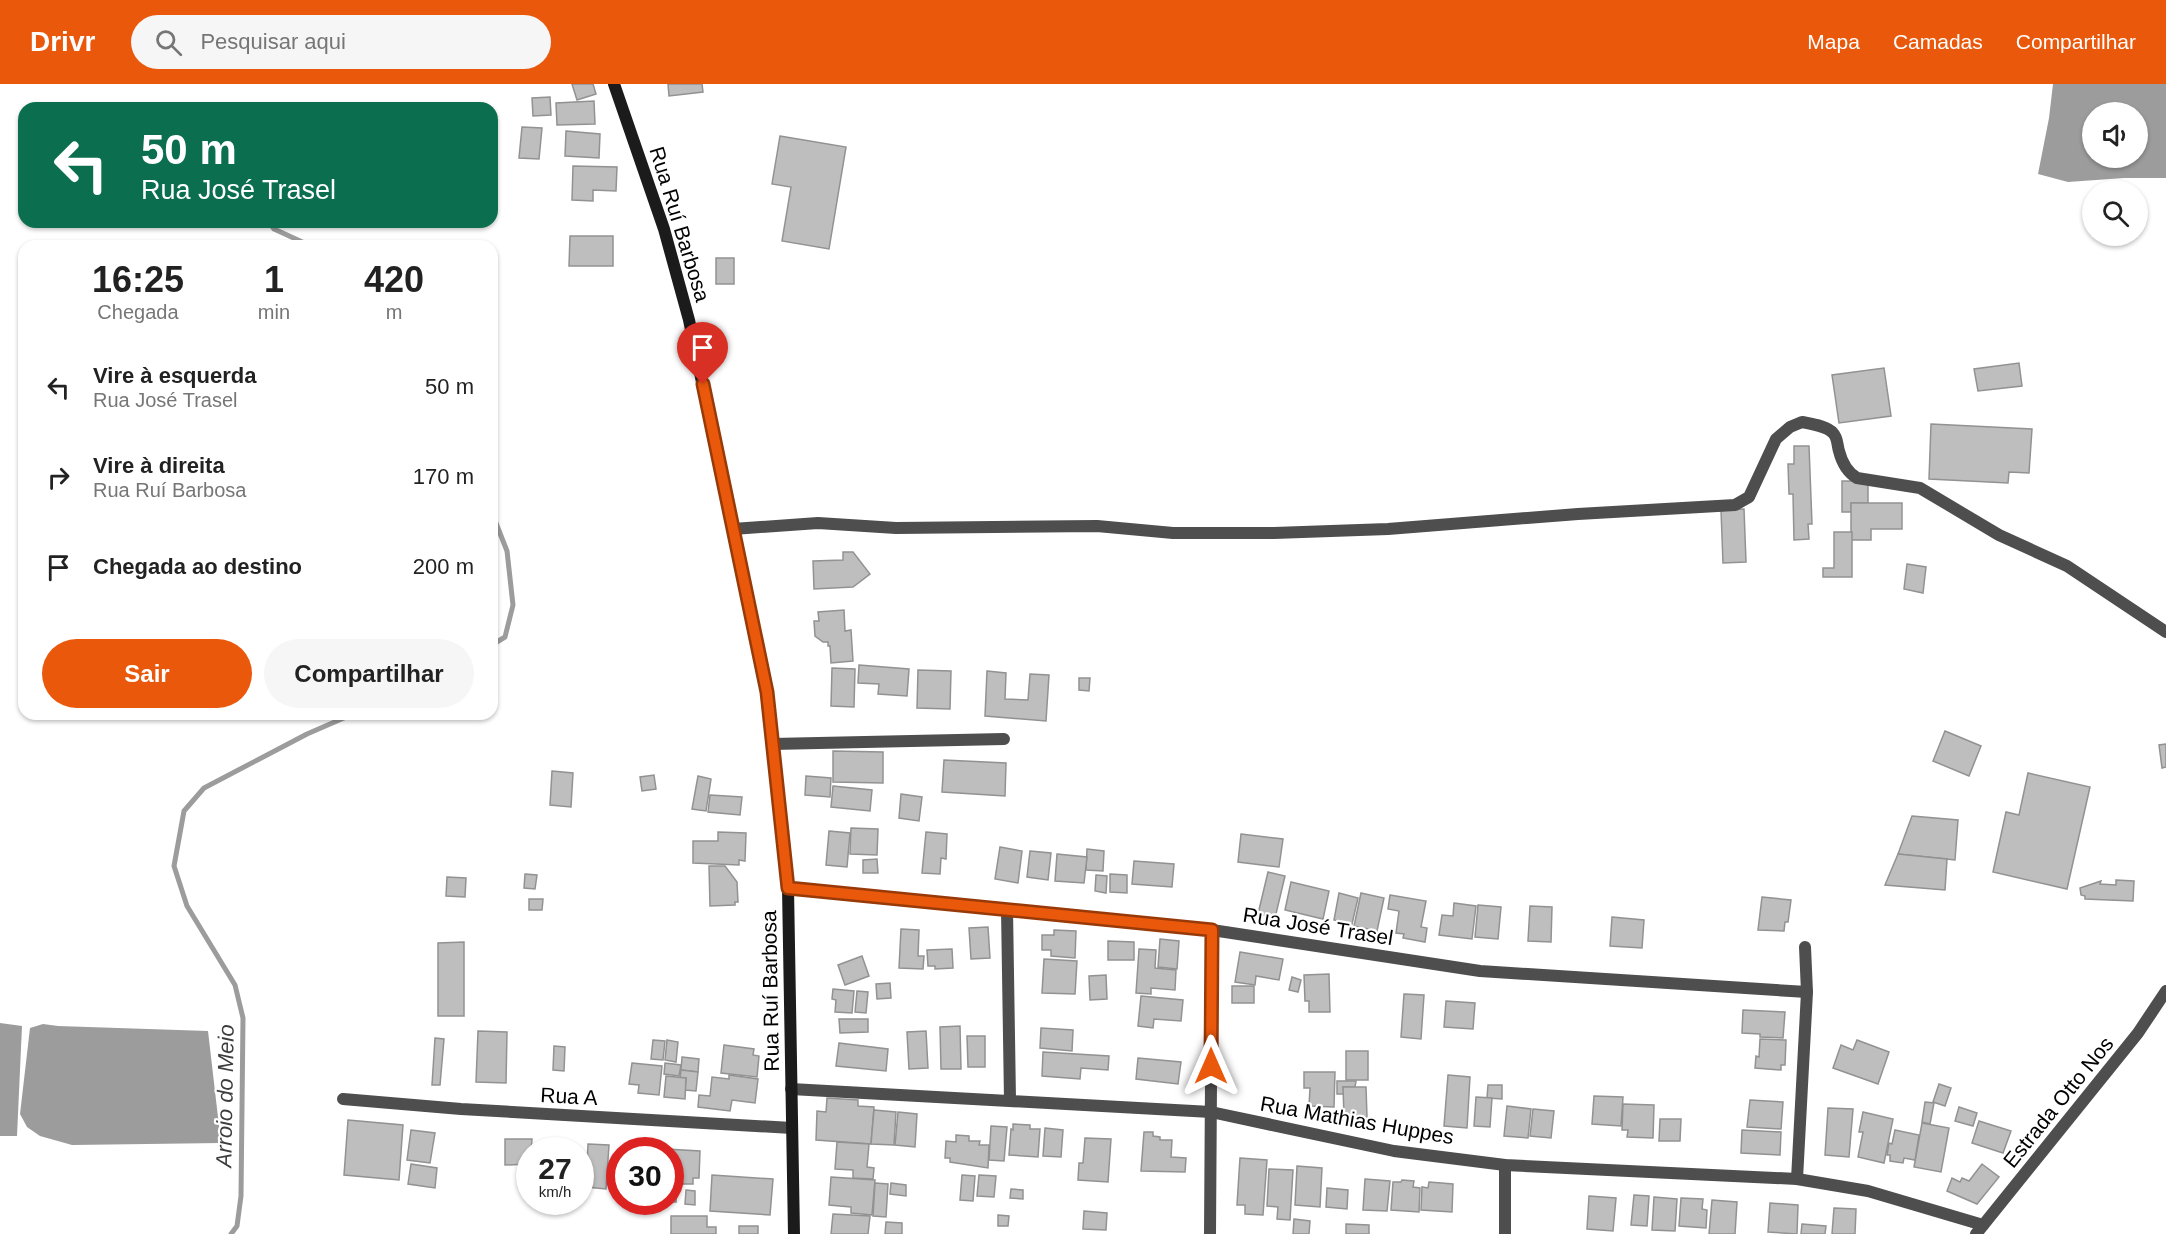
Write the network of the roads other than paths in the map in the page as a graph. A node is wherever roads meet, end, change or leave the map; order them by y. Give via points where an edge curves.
1 (614, 84) edge
2 (733, 529) junction
3 (2166, 632) edge
4 (1004, 739) dead end
5 (772, 744) junction
6 (788, 888) junction
7 (1007, 909) junction
8 (1212, 930) junction
9 (1805, 947) dead end
10 (2166, 991) edge
11 (1807, 992) junction
12 (791, 1089) junction
13 (343, 1100) dead end
14 (1010, 1100) junction
15 (1211, 1112) junction
16 (792, 1128) junction
17 (1505, 1165) junction
18 (1797, 1179) junction
19 (1980, 1229) edge
20 (794, 1234) edge
21 (1210, 1234) edge
22 (1505, 1234) edge

1 - 2 main road, Rua Ruí Barbosa via 664,229 689,320
2 - 3 street via 818,523 896,528 1097,526 1173,533 1274,533 1735,505 1749,497 1776,439 1802,422 1832,431 1845,466 1857,478 1920,488 1999,535 2067,566
2 - 5 main road, Rua Ruí Barbosa via 767,692
4 - 5 street
5 - 6 main road, Rua Ruí Barbosa
6 - 7 street, Rua José Trasel
6 - 12 main road, Rua Ruí Barbosa
7 - 8 street, Rua José Trasel
7 - 14 street
8 - 11 street, Rua José Trasel via 1480,971
8 - 15 street
9 - 11 street
10 - 19 street, Estrada Otto Nos via 2138,1033
11 - 18 street
12 - 14 street, Rua Mathias Huppes
12 - 16 main road, Rua Ruí Barbosa
13 - 16 street, Rua A
14 - 15 street, Rua Mathias Huppes
15 - 17 street, Rua Mathias Huppes via 1394,1151
15 - 21 street
16 - 20 main road, Rua Ruí Barbosa
17 - 18 street, Rua Mathias Huppes
17 - 22 street
18 - 19 street, Rua Mathias Huppes via 1868,1191

